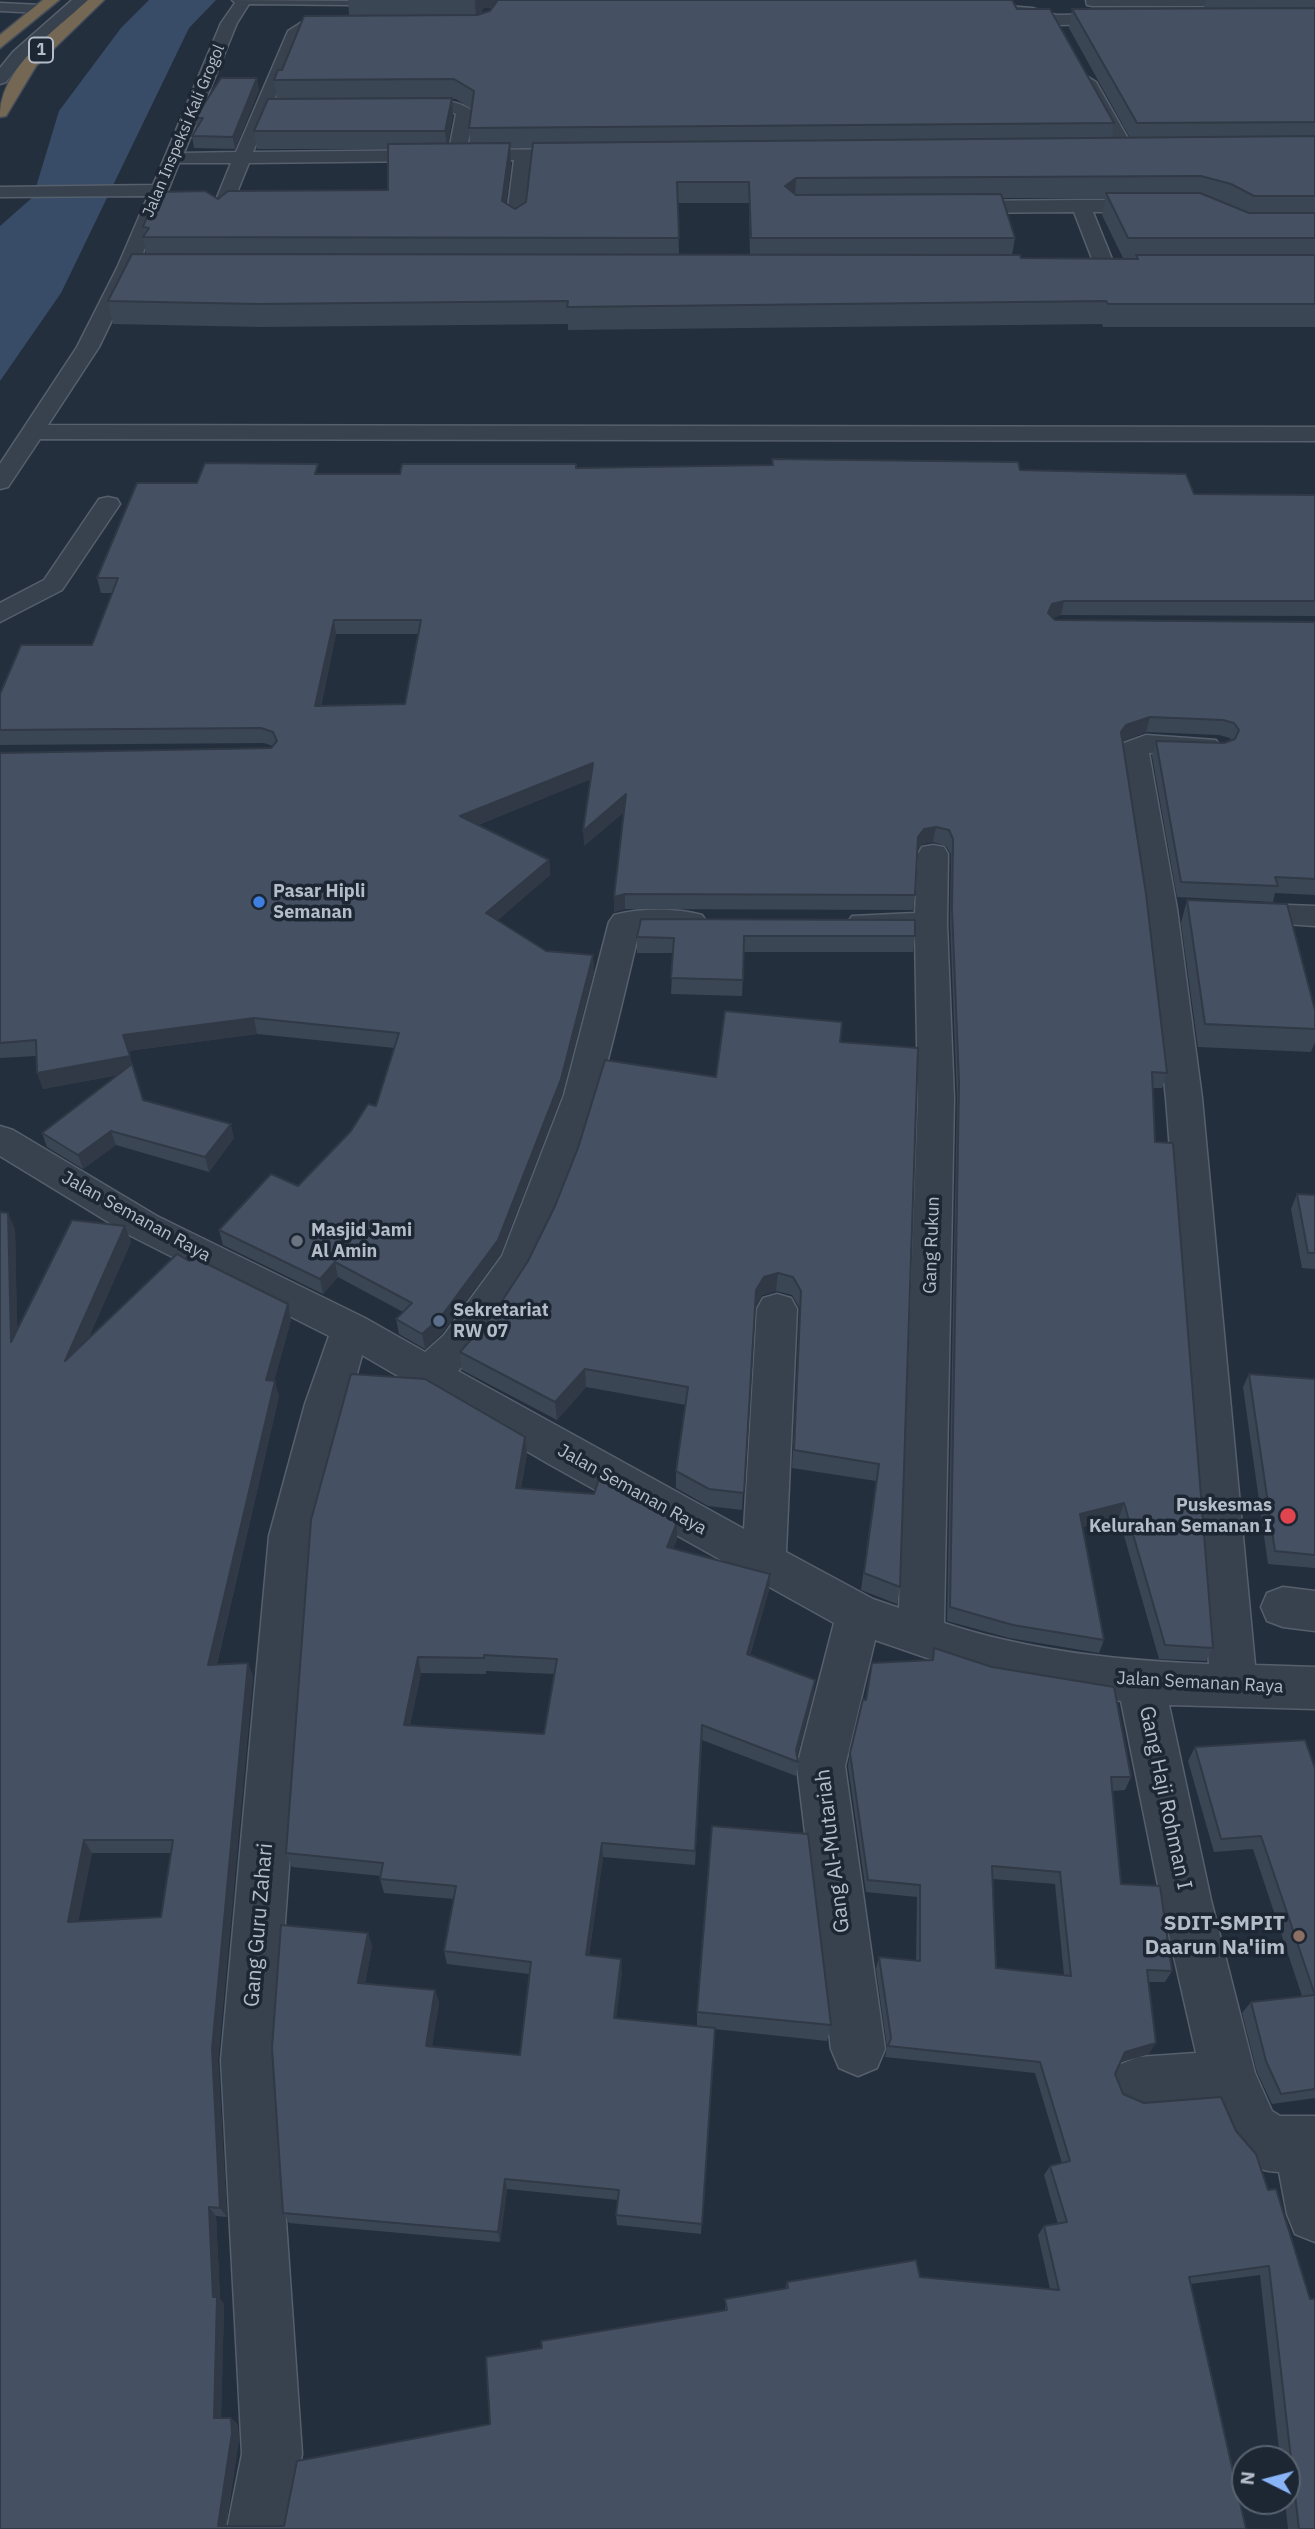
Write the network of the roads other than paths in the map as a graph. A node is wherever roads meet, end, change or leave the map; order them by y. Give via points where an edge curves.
1 (66, 0) edge
2 (81, 0) edge
3 (97, 0) edge
4 (239, 0) edge
5 (245, 0) edge
6 (359, 1) edge
7 (1055, 2) dead end
8 (1082, 2) dead end
9 (1315, 2) edge
10 (46, 4) edge
11 (0, 7) edge
12 (1136, 19) edge
13 (366, 26) edge
14 (0, 43) edge
15 (0, 60) edge
16 (1080, 67) edge
17 (0, 79) edge
18 (384, 106) edge
19 (0, 112) edge
20 (1100, 151) edge
21 (604, 154) edge
22 (457, 155) junction
23 (524, 155) junction
24 (243, 156) junction
25 (175, 158) junction
26 (154, 191) junction
27 (0, 192) edge
28 (1081, 206) junction
29 (1171, 206) edge
30 (931, 207) edge
31 (220, 212) edge
32 (515, 223) edge
33 (127, 268) junction
34 (149, 268) edge
35 (1078, 269) edge
36 (32, 432) junction
37 (1315, 434) edge
38 (0, 482) edge
39 (108, 504) dead end
40 (0, 614) edge
41 (1219, 747) edge
42 (933, 854) dead end
43 (1184, 910) junction
44 (1315, 916) edge
45 (723, 922) edge
46 (834, 923) edge
47 (931, 923) junction
48 (0, 1139) edge
49 (777, 1309) dead end
50 (351, 1329) junction
51 (427, 1375) junction
52 (764, 1562) junction
53 (859, 1614) junction
54 (921, 1635) junction
55 (1141, 1683) junction
56 (1234, 1687) junction
57 (1315, 1688) edge
58 (858, 2049) dead end
59 (1229, 2077) junction
60 (1139, 2084) dead end
61 (1308, 2144) edge
62 (1315, 2214) edge
63 (258, 2529) edge

1 - 15 street
2 - 17 street via 19,55
3 - 19 highway, 1 via 30,63
4 - 5 street
5 - 6 street
5 - 25 street, Jalan Inspeksi Kali Grogol via 229,23
7 - 12 street via 991,6 1032,12 1057,26
8 - 9 street
10 - 11 street
10 - 14 highway, 1
13 - 24 street via 296,30 270,108
16 - 20 street via 1132,151
18 - 22 street via 462,109
21 - 23 street
22 - 23 street
22 - 24 street
23 - 32 street
24 - 25 street
24 - 31 street
25 - 26 street, Jalan Inspeksi Kali Grogol
26 - 27 street
26 - 33 street, Jalan Inspeksi Kali Grogol
28 - 29 street
28 - 30 street
28 - 35 street via 1113,269
33 - 34 street
33 - 36 street, Jalan Inspeksi Kali Grogol via 88,347
36 - 37 street
36 - 38 street, Jalan Inspeksi Kali Grogol
39 - 40 street via 53,585
41 - 43 street via 1146,744 1134,749
42 - 47 street, Gang Rukun
43 - 44 street
43 - 56 street via 1184,1098
45 - 51 street via 625,922 582,1095 519,1262 458,1346
46 - 47 street
47 - 54 street, Gang Rukun via 936,1099
48 - 50 street, Jalan Semanan Raya via 144,1226
49 - 52 street
50 - 51 street, Jalan Semanan Raya
50 - 63 street, Gang Guru Zahari via 290,1535 249,2046 272,2454
51 - 52 street, Jalan Semanan Raya
52 - 53 street, Jalan Semanan Raya
53 - 54 street, Jalan Semanan Raya
53 - 58 street, Gang Al-Mutariah via 821,1766
54 - 55 street, Jalan Semanan Raya via 988,1658
55 - 56 street, Jalan Semanan Raya
55 - 59 street, Gang Haji Rohman I
56 - 57 street, Jalan Semanan Raya
59 - 60 street
59 - 61 street, Gang Haji Rohman I via 1253,2130 1270,2144
61 - 62 street

